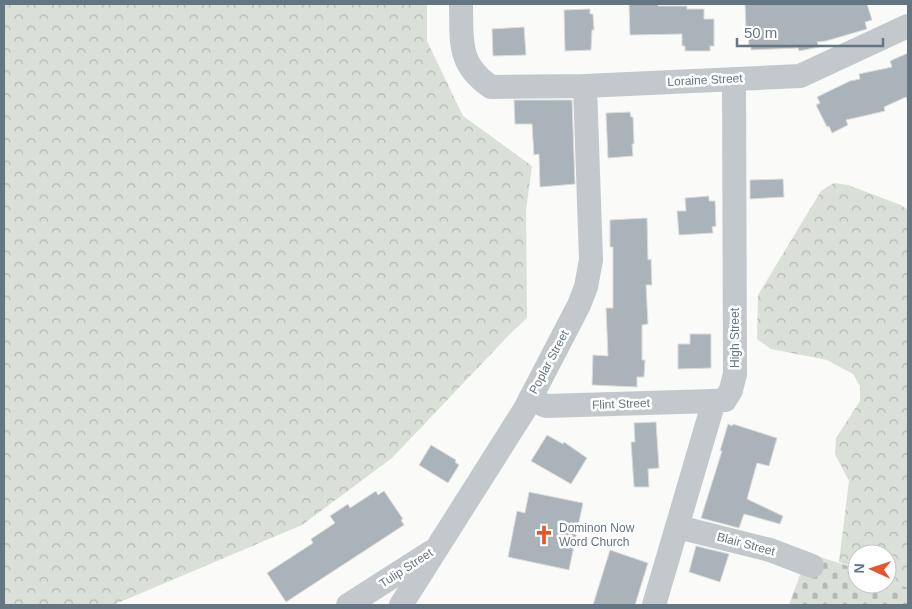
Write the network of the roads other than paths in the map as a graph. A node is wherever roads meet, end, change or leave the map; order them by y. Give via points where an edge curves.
1 (461, 4) edge
2 (908, 26) edge
3 (734, 79) junction
4 (585, 86) junction
5 (530, 399) junction
6 (714, 401) junction
7 (678, 527) junction
8 (439, 547) junction
9 (812, 566) dead end
10 (348, 605) edge
11 (401, 605) edge
12 (654, 605) edge

1 - 4 street, Loraine Street via 462,46 467,64 478,79 491,87
2 - 3 street, Loraine Street via 800,76
3 - 4 street, Loraine Street
3 - 6 street, High Street via 736,374 725,400
4 - 5 street, Poplar Street via 591,260 579,305
5 - 6 street, Flint Street via 546,406
5 - 8 street, Poplar Street
6 - 7 street
7 - 9 street, Blair Street via 770,550
7 - 12 street
8 - 10 street, Tulip Street
8 - 11 street, Poplar Street

